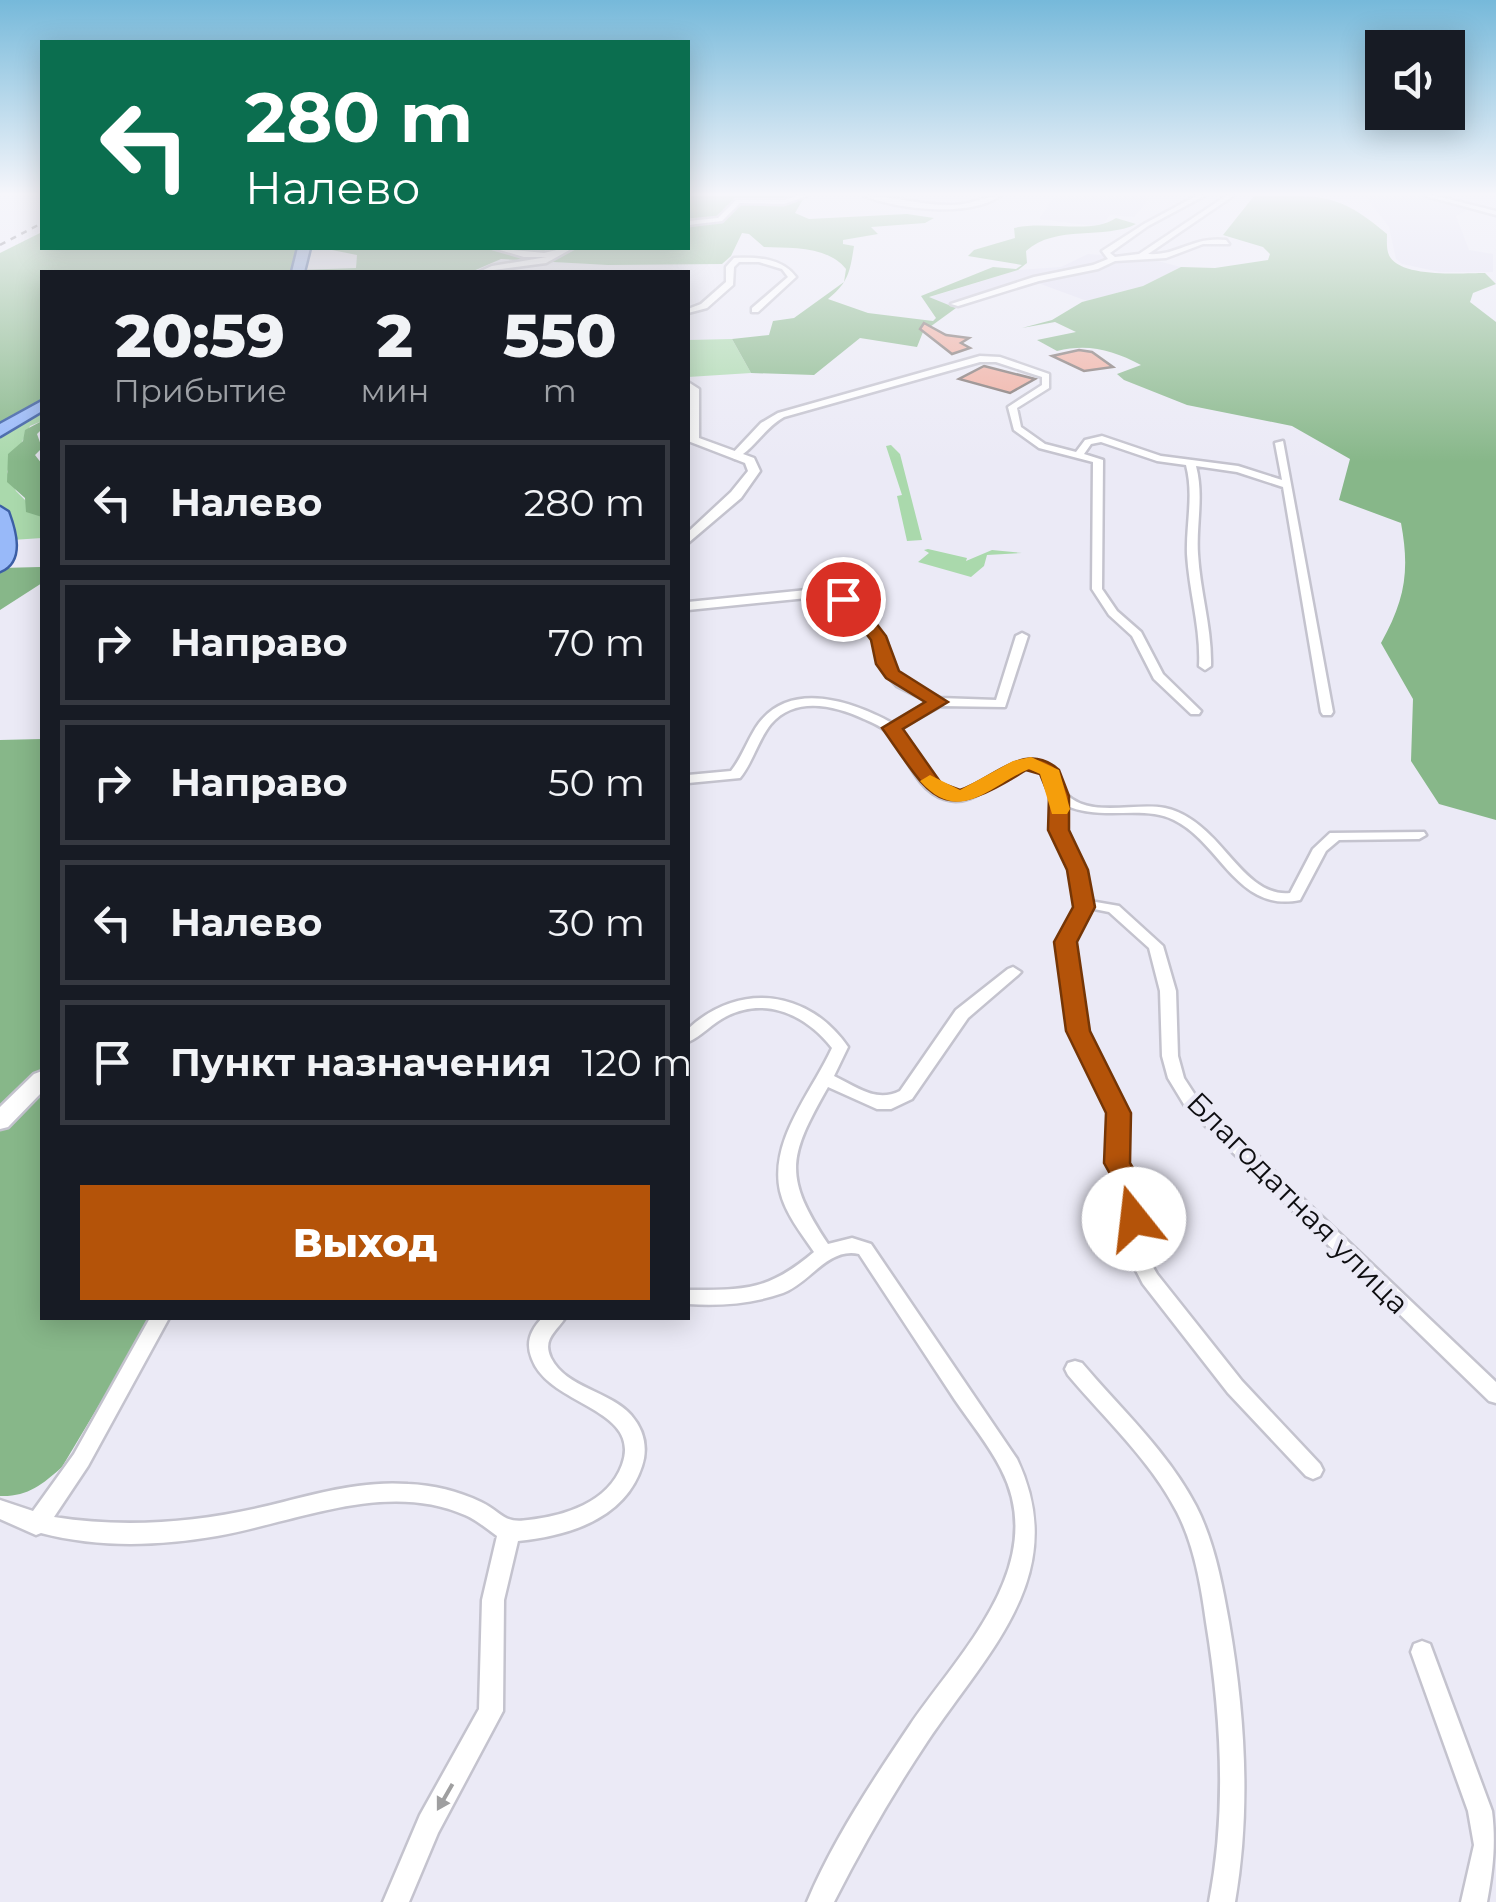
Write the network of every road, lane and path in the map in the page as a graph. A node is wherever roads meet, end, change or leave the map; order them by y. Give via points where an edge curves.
1 (728, 285) edge
2 (785, 285) edge
3 (1028, 285) edge
4 (955, 304) dead end
5 (754, 310) dead end
6 (690, 311) edge
7 (690, 387) edge
8 (40, 407) edge
9 (0, 431) edge
10 (1280, 443) dead end
11 (1078, 454) junction
12 (735, 456) junction
13 (1190, 463) junction
14 (1288, 485) junction
15 (0, 512) edge
16 (690, 537) edge
17 (0, 566) edge
18 (850, 601) joint
19 (690, 606) edge
20 (1022, 636) dead end
21 (1205, 666) dead end
22 (938, 702) junction
23 (1194, 711) dead end
24 (1327, 712) dead end
25 (892, 728) junction
26 (690, 780) edge
27 (1059, 796) junction
28 (1419, 835) dead end
29 (1084, 907) junction
30 (1014, 972) dead end
31 (690, 1035) edge
32 (40, 1080) edge
33 (828, 1080) junction
34 (0, 1121) edge
35 (824, 1253) junction
36 (690, 1296) edge
37 (158, 1320) edge
38 (552, 1320) edge
39 (1075, 1369) dead end
40 (1496, 1395) edge
41 (1313, 1470) dead end
42 (0, 1509) edge
43 (36, 1525) junction
44 (509, 1532) junction
45 (1422, 1652) dead end
46 (396, 1902) edge
47 (820, 1902) edge
48 (1222, 1902) edge
49 (1474, 1902) edge

1 - 6 street
2 - 5 street
3 - 4 street
7 - 12 street via 693,440
8 - 9 main road
10 - 14 street
11 - 12 street via 1042,446 1018,428 1012,407 1046,386 1046,376 988,358 780,415 755,431
11 - 13 street via 1102,439
11 - 23 street via 1098,463 1097,590 1137,634 1158,676
12 - 16 street via 754,464 750,480
13 - 14 street
13 - 21 street
14 - 24 street
15 - 17 main road via 8,541
18 - 19 street via 817,593
18 - 22 street via 880,639 892,674
20 - 22 street via 1001,704
22 - 25 street
25 - 26 street via 847,705 800,704 766,722 735,775
25 - 27 street via 934,788 950,796 970,794 1031,763 1049,770
27 - 28 street via 1096,812 1178,816 1219,848 1250,887 1276,899 1300,891 1320,849 1335,836
27 - 29 street via 1058,830 1078,870
29 - 40 street, Благодатная улица via 1114,909 1156,946 1168,991 1170,1056 1192,1102
29 - 41 street via 1066,942 1078,1031 1118,1113 1117,1163 1134,1192 1142,1268 1234,1387
30 - 33 street via 962,1014 906,1095 877,1103
31 - 33 street via 739,1006 772,1001 794,1007 814,1017 840,1047
32 - 34 street
33 - 35 street via 786,1162 793,1202
35 - 36 street via 796,1278 769,1290
35 - 47 street via 844,1243 876,1260 1010,1466 1024,1513 1025,1546 991,1628 915,1738
37 - 43 street via 81,1460
38 - 44 street via 537,1343 542,1368 621,1417 634,1435 636,1454 617,1495 582,1518
39 - 48 street via 1174,1489 1203,1557 1224,1668 1233,1799
42 - 43 street
43 - 44 street via 136,1535 402,1490 444,1496 487,1513
44 -> 46 street via 493,1600 491,1711
45 - 49 street via 1480,1811 1486,1845

